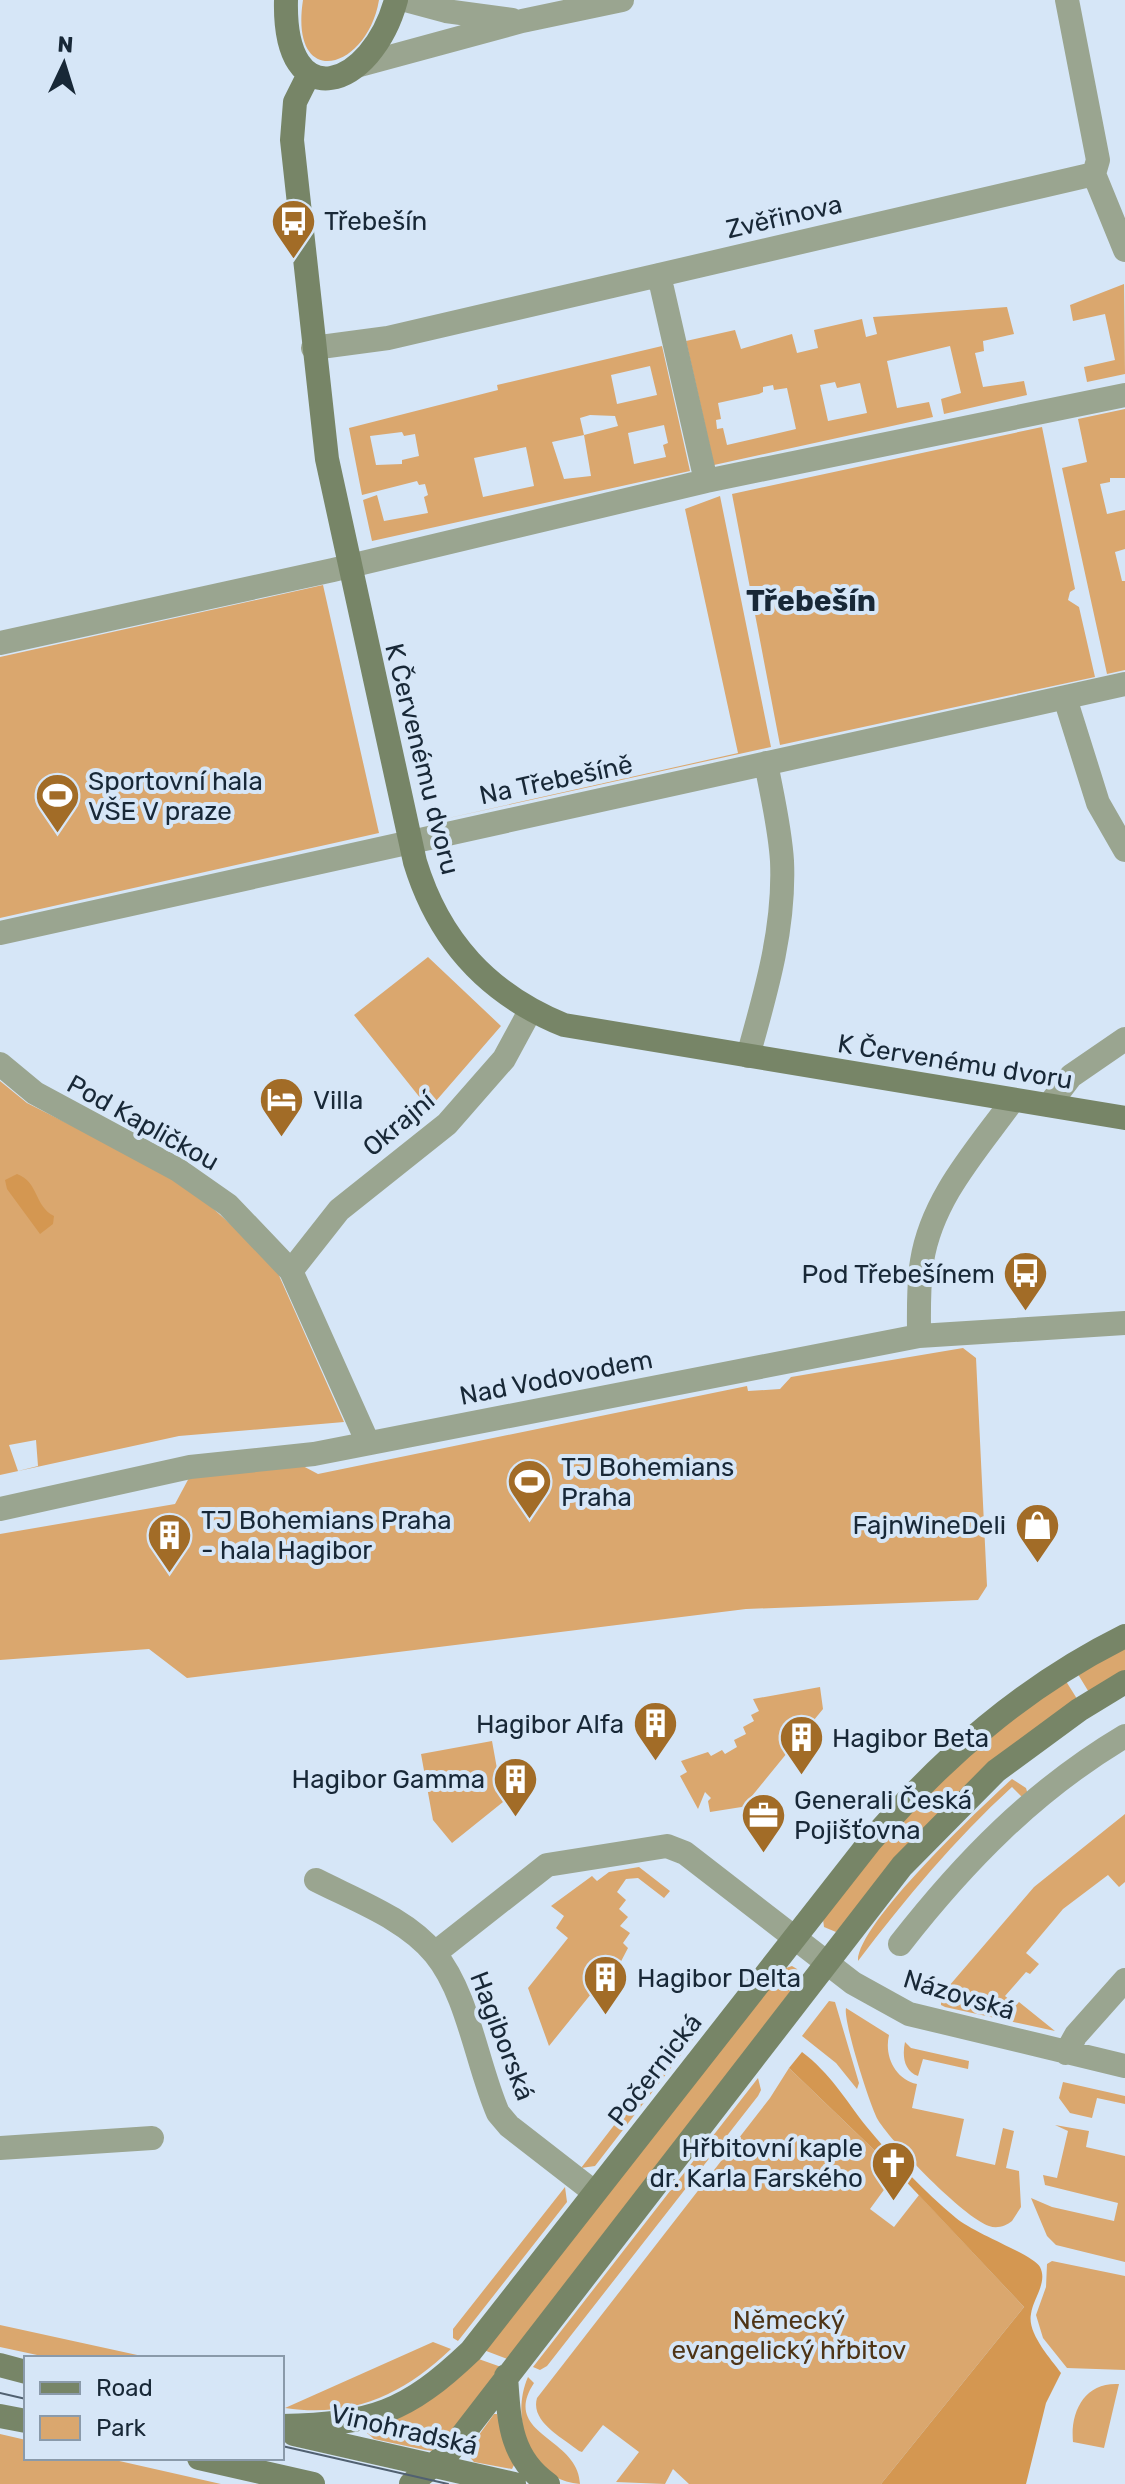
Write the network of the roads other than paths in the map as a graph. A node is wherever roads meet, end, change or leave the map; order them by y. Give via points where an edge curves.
1 (286, 0) edge
2 (396, 0) edge
3 (405, 0) edge
4 (622, 0) edge
5 (1067, 0) edge
6 (522, 21) junction
7 (360, 65) junction
8 (309, 74) junction
9 (1094, 174) junction
10 (1125, 250) edge
11 (659, 275) junction
12 (313, 348) junction
13 (1125, 395) edge
14 (706, 481) junction
15 (348, 566) junction
16 (0, 643) edge
17 (1125, 684) edge
18 (1065, 698) junction
19 (766, 763) junction
20 (410, 842) junction
21 (1125, 850) edge
22 (0, 933) edge
23 (530, 1011) junction
24 (1125, 1039) edge
25 (748, 1056) junction
26 (0, 1064) edge
27 (1013, 1100) junction
28 (1049, 1105) junction
29 (1125, 1118) edge
30 (291, 1271) junction
31 (1125, 1323) edge
32 (919, 1336) junction
33 (368, 1443) junction
34 (0, 1509) edge
35 (1125, 1636) edge
36 (1125, 1682) edge
37 (1125, 1736) edge
38 (316, 1880) dead end
39 (794, 1937) junction
40 (900, 1944) dead end
41 (435, 1953) junction
42 (827, 1963) junction
43 (1125, 1980) edge
44 (1066, 2053) junction
45 (1125, 2066) edge
46 (152, 2138) dead end
47 (0, 2148) edge
48 (594, 2192) junction
49 (0, 2365) edge
50 (24, 2371) edge
51 (506, 2376) junction
52 (0, 2416) edge
53 (24, 2421) edge
54 (284, 2429) edge
55 (284, 2429) edge
56 (208, 2460) edge
57 (434, 2466) junction
58 (313, 2484) edge
59 (411, 2484) edge
60 (514, 2484) edge
61 (548, 2484) edge

1 - 8 street via 288,43
2 - 7 street via 380,40
3 - 6 street
4 - 6 street
5 - 9 street via 1098,160
6 - 7 street
7 - 8 street via 331,80
8 - 12 street, K Červenému dvoru via 291,118
9 - 10 street
9 - 11 street, Zvěřinova
11 - 12 street, Zvěřinova via 388,338
11 - 14 street
12 - 15 street, K Červenému dvoru
13 - 14 street
14 - 15 street
15 - 16 street
15 - 20 street, K Červenému dvoru
17 - 18 street, Na Třebešíně
18 - 19 street, Na Třebešíně
18 - 21 street via 1098,803
19 - 20 street, Na Třebešíně
19 - 25 street via 780,838 781,912
20 - 22 street, Na Třebešíně
20 - 23 street, K Červenému dvoru via 422,884 447,936 491,984
23 - 25 street, K Červenému dvoru via 601,1033
23 - 30 street, Okrajní via 504,1059 447,1124 339,1210
24 - 28 street via 1071,1076
25 - 27 street, K Červenému dvoru
26 - 30 street, Pod Kapličkou via 69,1115 178,1170 228,1205
27 - 28 street, K Červenému dvoru
27 - 32 street via 961,1168 938,1210 921,1263
28 - 29 street, K Červenému dvoru
30 - 33 street, Pod Kapličkou
31 - 32 street, Nad Vodovodem
32 - 33 street, Nad Vodovodem
33 - 34 street, Nad Vodovodem via 190,1467
35 - 39 street, Počernická via 1053,1676 954,1752 877,1832
36 - 42 street via 1028,1745 971,1793 902,1866
37 - 40 street via 1076,1767 1005,1825
38 - 41 street, Hagiborská via 392,1920
39 - 41 street, Názovská via 685,1853 667,1846 547,1865
39 - 42 street, Názovská
39 - 48 street, Počernická
41 - 48 street, Hagiborská via 456,1993 498,2113
42 - 44 street, Názovská via 909,2014
42 - 51 street
43 - 44 street
44 - 45 street, Názovská
46 - 47 street
48 - 54 street, Počernická via 471,2351 435,2386 380,2415
49 - 50 street
51 - 57 street
51 - 61 street via 514,2443 525,2463
52 - 53 street
55 - 57 street, Vinohradská
56 - 58 street
57 - 59 street
57 - 60 street, Vinohradská

